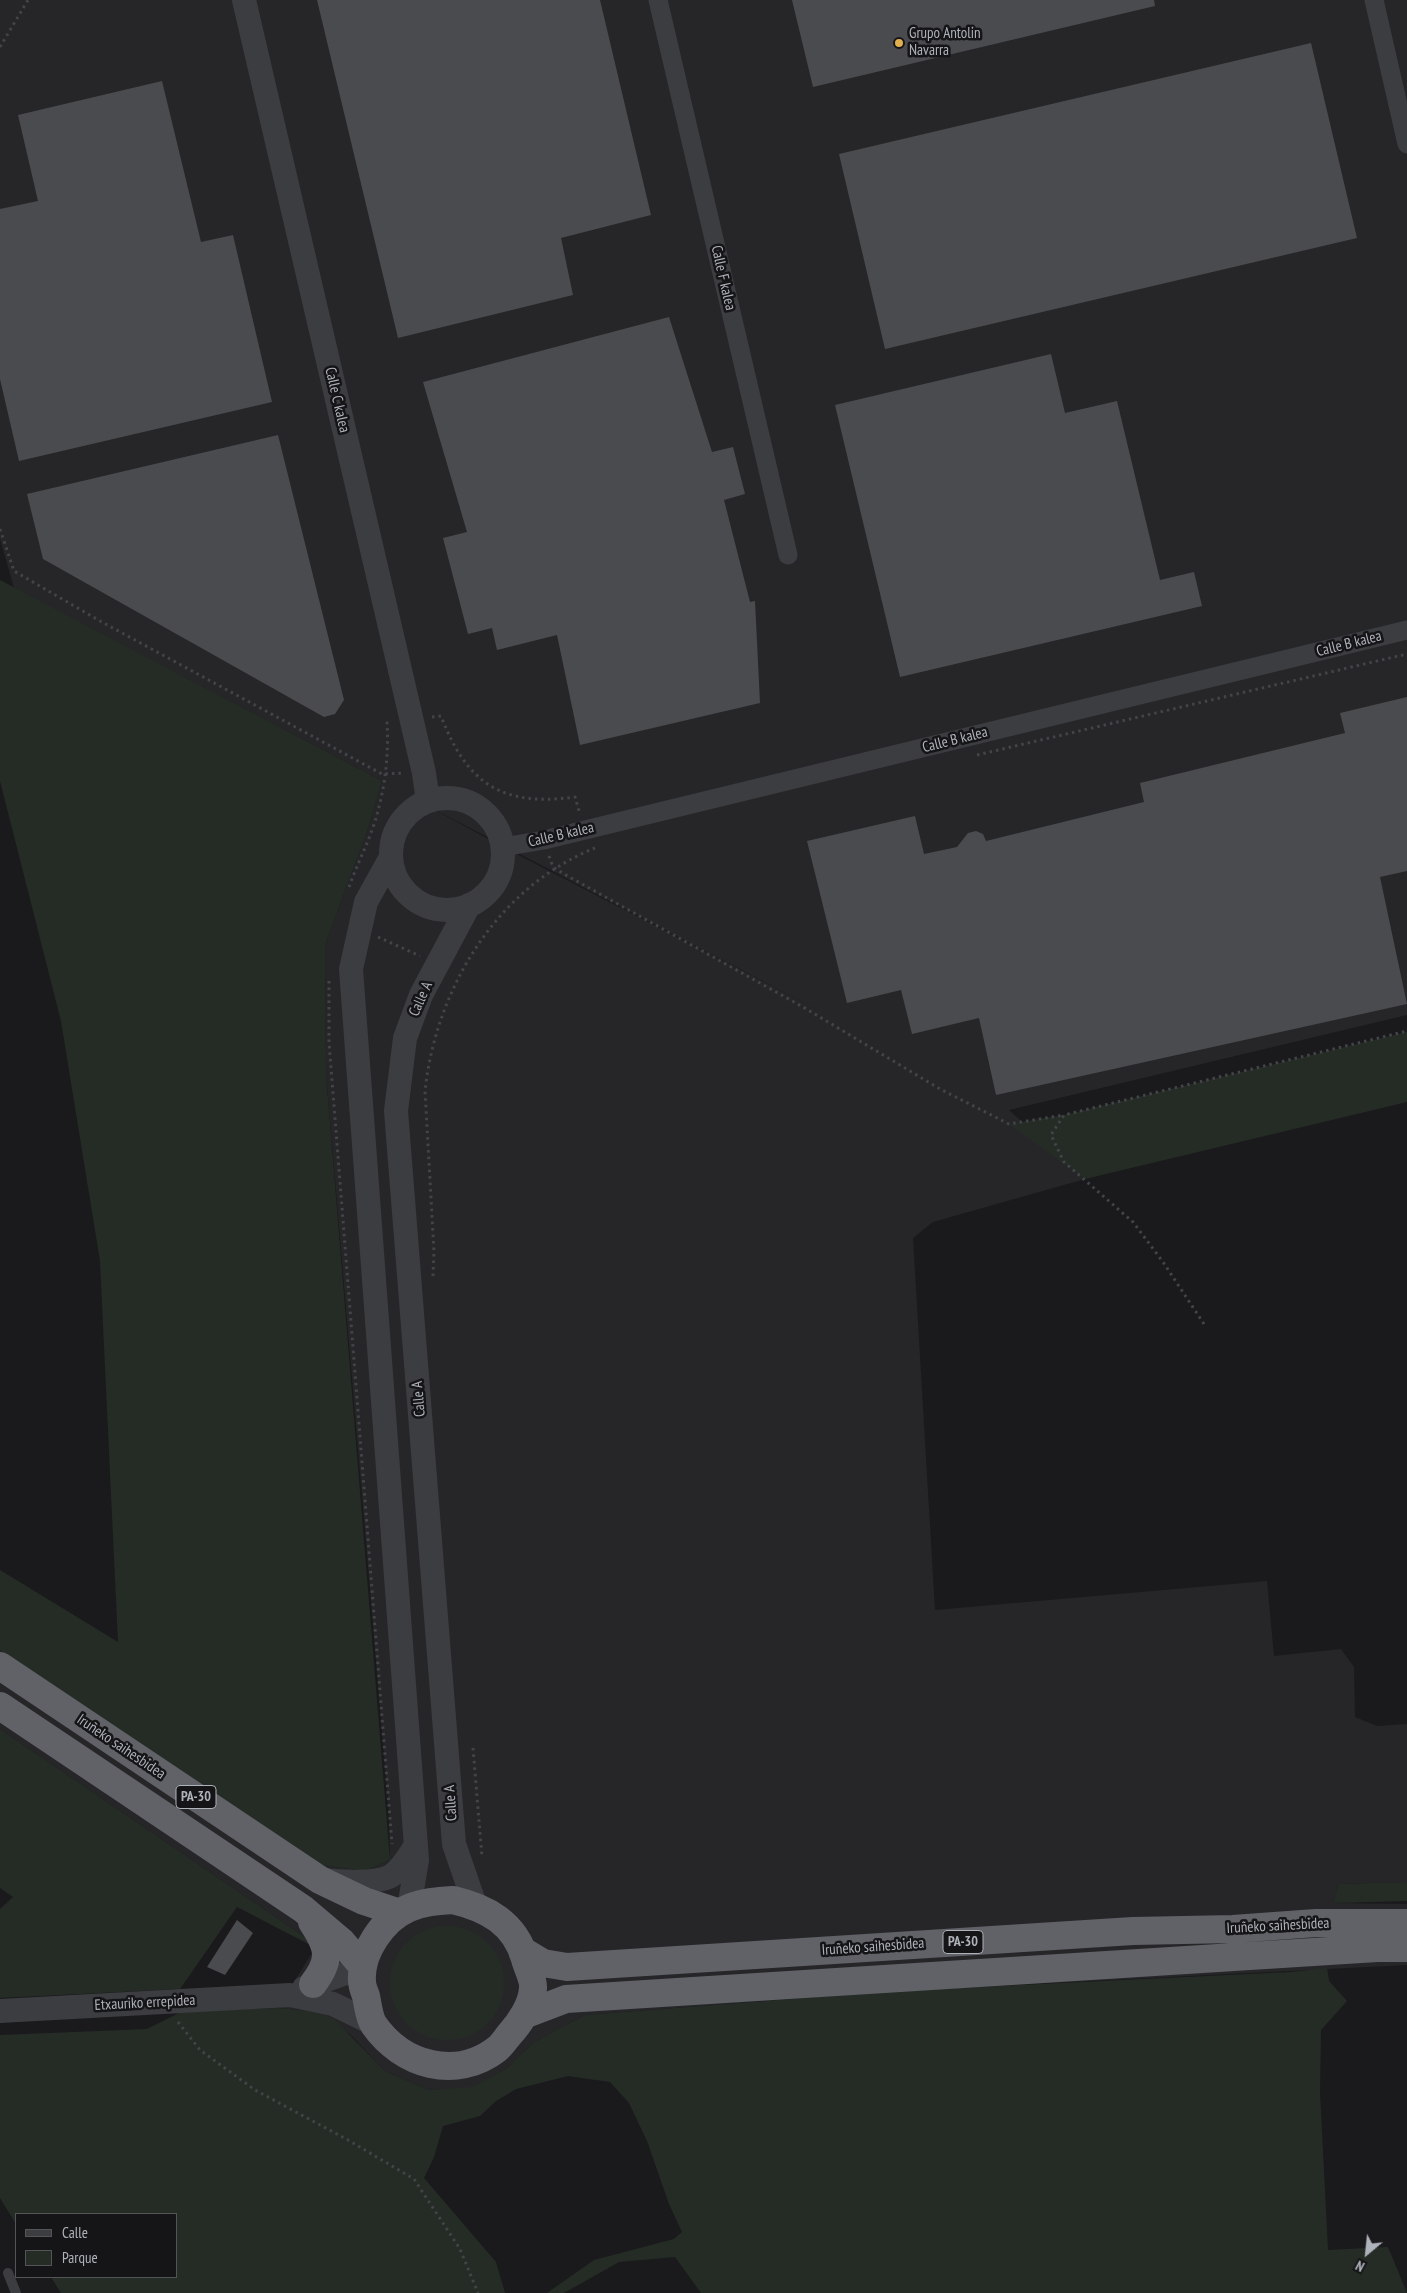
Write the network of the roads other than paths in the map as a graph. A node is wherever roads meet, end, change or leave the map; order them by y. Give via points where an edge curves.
1 (244, 0) edge
2 (658, 0) edge
3 (1374, 0) edge
4 (1407, 144) edge
5 (788, 555) dead end
6 (1407, 630) edge
7 (428, 801) junction
8 (503, 847) junction
9 (391, 857) junction
10 (469, 905) junction
11 (0, 1666) edge
12 (0, 1706) edge
13 (416, 1845) junction
14 (320, 1880) junction
15 (475, 1905) junction
16 (303, 1909) junction
17 (404, 1910) junction
18 (1407, 1923) edge
19 (1407, 1948) edge
20 (523, 1952) junction
21 (364, 1967) junction
22 (302, 1990) junction
23 (0, 2011) edge
24 (524, 2015) junction
25 (372, 2023) junction
26 (8, 2273) dead end
27 (16, 2293) edge

1 - 7 street, Calle C kalea via 412,720
2 - 5 street, Calle F kalea
3 - 4 street
6 - 8 street, Calle B kalea via 544,840
7 - 8 street via 456,798 482,810 499,833
7 - 9 street via 412,810 400,823 391,845
8 - 10 street via 503,861 495,882 482,898
9 - 10 street via 394,872 411,897 439,909
9 - 13 street via 366,902 351,969
10 - 15 street, Calle A via 448,970 421,995 405,1038 396,1111 454,1844
11 - 14 highway, Iruñeko saihesbidea / PA-30
12 - 16 highway, PA-30
13 - 14 street via 406,1861 390,1876 353,1882
13 - 17 street via 417,1860
14 - 17 highway, Iruñeko saihesbidea / PA-30 via 364,1901
15 - 17 highway via 453,1900 430,1901
15 - 20 highway via 501,1921 512,1932
16 - 21 highway, PA-30 via 342,1942
16 - 22 highway, PA-30 via 323,1938 328,1954 324,1970
17 - 21 highway via 384,1927 371,1946
18 - 20 highway, Iruñeko saihesbidea / PA-30 via 1316,1923 1133,1931 567,1967 543,1963
19 - 24 highway, Iruñeko saihesbidea / PA-30 via 566,1999
20 - 24 highway via 533,1988
21 - 22 street, Etxauriko errepidea
21 - 25 highway via 362,1981
22 - 23 street, Etxauriko errepidea
22 - 25 street, Etxauriko errepidea
24 - 25 highway via 496,2049 471,2062 443,2066 414,2060 390,2045
26 - 27 lane

